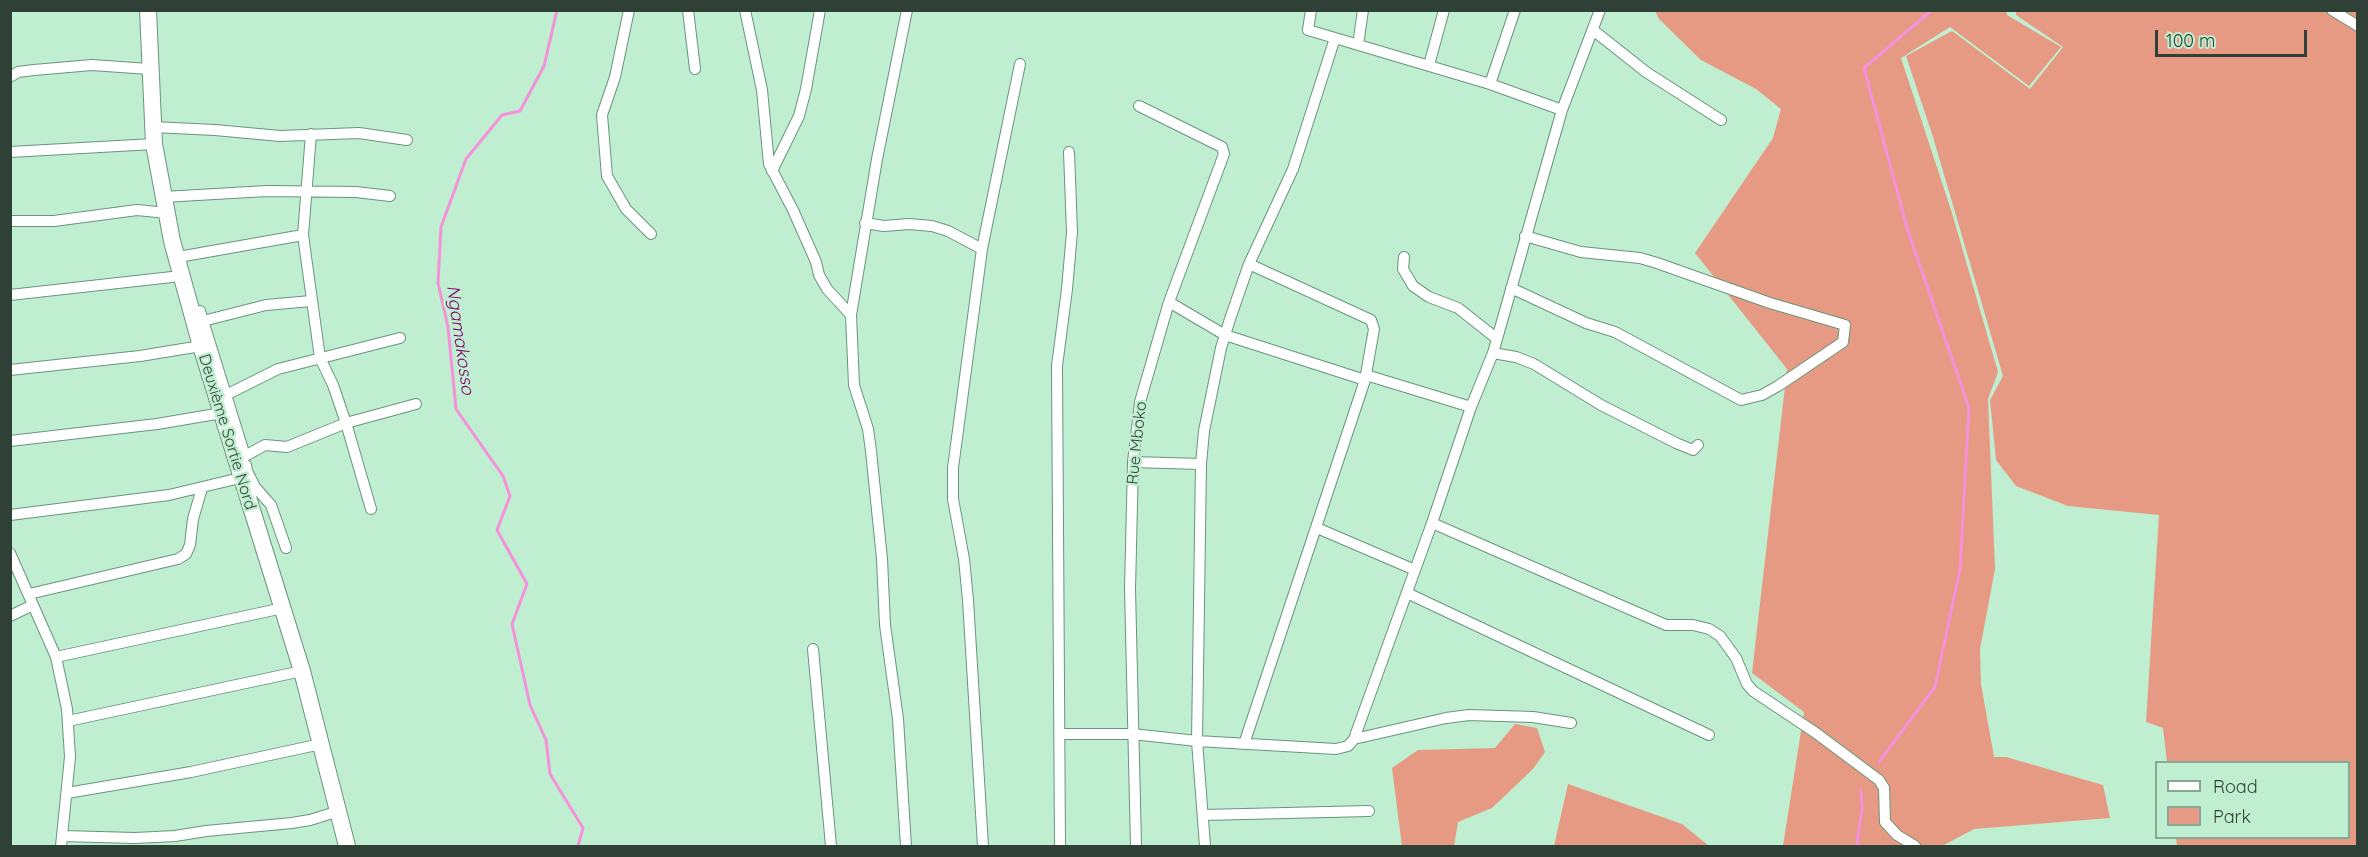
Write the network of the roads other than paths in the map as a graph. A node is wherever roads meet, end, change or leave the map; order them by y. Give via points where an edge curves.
1 (148, 10) edge
2 (629, 10) edge
3 (688, 10) edge
4 (744, 10) edge
5 (820, 10) edge
6 (907, 10) edge
7 (1311, 10) edge
8 (1363, 10) edge
9 (1444, 10) edge
10 (1515, 10) edge
11 (1600, 10) edge
12 (2332, 10) edge
13 (2358, 26) edge
14 (1593, 30) junction
15 (1335, 39) junction
16 (1358, 45) junction
17 (1020, 64) dead end
18 (1429, 65) junction
19 (149, 69) junction
20 (695, 69) dead end
21 (10, 77) edge
22 (1490, 84) junction
23 (1138, 106) dead end
24 (1562, 110) junction
25 (1721, 120) dead end
26 (311, 134) junction
27 (153, 136) junction
28 (407, 140) dead end
29 (10, 152) edge
30 (1069, 152) dead end
31 (772, 171) junction
32 (306, 191) junction
33 (390, 196) dead end
34 (163, 197) junction
35 (167, 213) junction
36 (10, 221) edge
37 (866, 223) junction
38 (303, 234) junction
39 (651, 234) dead end
40 (1525, 237) junction
41 (172, 241) junction
42 (982, 249) junction
43 (184, 256) junction
44 (1404, 257) dead end
45 (1249, 264) junction
46 (181, 276) junction
47 (1511, 288) junction
48 (10, 295) edge
49 (311, 300) junction
50 (1168, 302) junction
51 (851, 315) junction
52 (203, 321) junction
53 (1225, 335) junction
54 (400, 338) dead end
55 (1496, 338) junction
56 (201, 346) junction
57 (1493, 353) junction
58 (320, 358) junction
59 (10, 370) edge
60 (1365, 378) junction
61 (226, 395) junction
62 (416, 404) dead end
63 (1471, 407) junction
64 (222, 413) junction
65 (346, 423) junction
66 (10, 441) edge
67 (1698, 445) dead end
68 (245, 456) junction
69 (1133, 462) junction
70 (1201, 464) junction
71 (240, 478) junction
72 (202, 488) junction
73 (371, 509) dead end
74 (10, 515) edge
75 (1432, 524) junction
76 (1317, 528) junction
77 (286, 548) dead end
78 (10, 553) edge
79 (1415, 570) junction
80 (1407, 593) junction
81 (31, 600) junction
82 (283, 608) junction
83 (10, 616) edge
84 (813, 649) dead end
85 (56, 657) junction
86 (302, 671) junction
87 (68, 721) junction
88 (1571, 723) dead end
89 (1061, 734) junction
90 (1132, 734) junction
91 (1709, 735) dead end
92 (1354, 739) junction
93 (1197, 741) junction
94 (321, 744) junction
95 (1244, 744) junction
96 (68, 793) junction
97 (339, 811) junction
98 (1370, 811) dead end
99 (1203, 815) junction
100 (62, 841) edge
101 (347, 846) edge
102 (831, 846) edge
103 (906, 846) edge
104 (983, 846) edge
105 (1060, 846) edge
106 (1136, 846) edge
107 (1205, 846) edge
108 (1915, 846) edge

1 - 19 main road, Deuxième Sortie Nord
2 - 39 street via 602,116 607,176 627,209
3 - 20 street
4 - 31 street via 762,90 767,156
5 - 31 street via 799,116
6 - 37 street
7 - 15 street via 1308,30
8 - 16 street
9 - 18 street
10 - 22 street
11 - 14 street
12 - 13 street
14 - 24 street
14 - 25 street via 1646,72
15 - 16 street
15 - 45 street via 1293,169
16 - 18 street
17 - 42 street
18 - 22 street
19 - 21 street via 92,65 18,72
19 - 27 main road, Deuxième Sortie Nord
22 - 24 street
23 - 50 street, Rue Mboko via 1224,150
24 - 40 street
26 - 27 street via 280,136 215,130
26 - 28 street via 359,133
26 - 32 street
27 - 29 street
27 - 34 main road, Deuxième Sortie Nord
30 - 89 street via 1072,232 1057,366
31 - 51 street via 793,210 819,275
32 - 33 street
32 - 34 street
32 - 38 street
34 - 35 main road, Deuxième Sortie Nord
35 - 36 street via 137,210 54,221
35 - 41 main road, Deuxième Sortie Nord
37 - 42 street via 932,226
37 - 51 street
38 - 43 street
38 - 49 street
40 - 47 street
40 - 47 street via 1581,252 1640,258 1845,325 1843,342 1778,386 1741,400 1615,332
41 - 43 street
41 - 46 main road, Deuxième Sortie Nord
42 - 104 street via 953,468 953,499 968,600
43 - 52 street
44 - 55 street via 1403,269 1413,286 1458,308
45 - 53 street
45 - 60 street via 1371,320 1373,334
46 - 48 street
46 - 56 main road, Deuxième Sortie Nord
47 - 55 street
49 - 52 street via 266,305
49 - 58 street
50 - 53 street
50 - 69 street, Rue Mboko via 1140,402
51 - 103 street via 854,386 871,452 885,625 898,719
52 - 61 street
53 - 60 street
53 - 70 street
54 - 58 street
55 - 57 street
56 - 59 street via 140,357
56 - 64 main road, Deuxième Sortie Nord
57 - 63 street
57 - 67 street via 1534,364 1676,444 1693,450
58 - 61 street via 278,369
58 - 65 street
60 - 63 street
60 - 76 street
61 - 68 street
62 - 65 street
63 - 75 street
64 - 66 street
64 - 71 main road, Deuxième Sortie Nord
65 - 68 street via 287,447 265,445
65 - 73 street
68 - 77 street via 247,471 271,505
69 - 70 street
69 - 90 street, Rue Mboko
70 - 93 street
71 - 72 street
71 - 82 main road, Deuxième Sortie Nord
72 - 74 street
72 - 81 street via 186,554
75 - 79 street
75 - 108 street via 1666,625 1694,626 1720,636 1753,691 1879,780 1884,788 1885,822
76 - 79 street
76 - 95 street
78 - 81 street
79 - 80 street
80 - 91 street
80 - 92 street
81 - 83 street
81 - 85 street
82 - 85 street
82 - 86 main road, Deuxième Sortie Nord
84 - 102 street
85 - 87 street
86 - 87 street
86 - 94 main road, Deuxième Sortie Nord
87 - 96 street
88 - 92 street via 1533,717 1469,715
89 - 90 street
89 - 105 street
90 - 93 street
90 - 106 street, Rue Mboko
92 - 95 street via 1348,746 1336,749
93 - 95 street
93 - 99 street
94 - 96 street
94 - 97 main road, Deuxième Sortie Nord
96 - 100 street
97 - 100 street via 292,823 175,836
97 - 101 main road, Deuxième Sortie Nord
98 - 99 street
99 - 107 street

